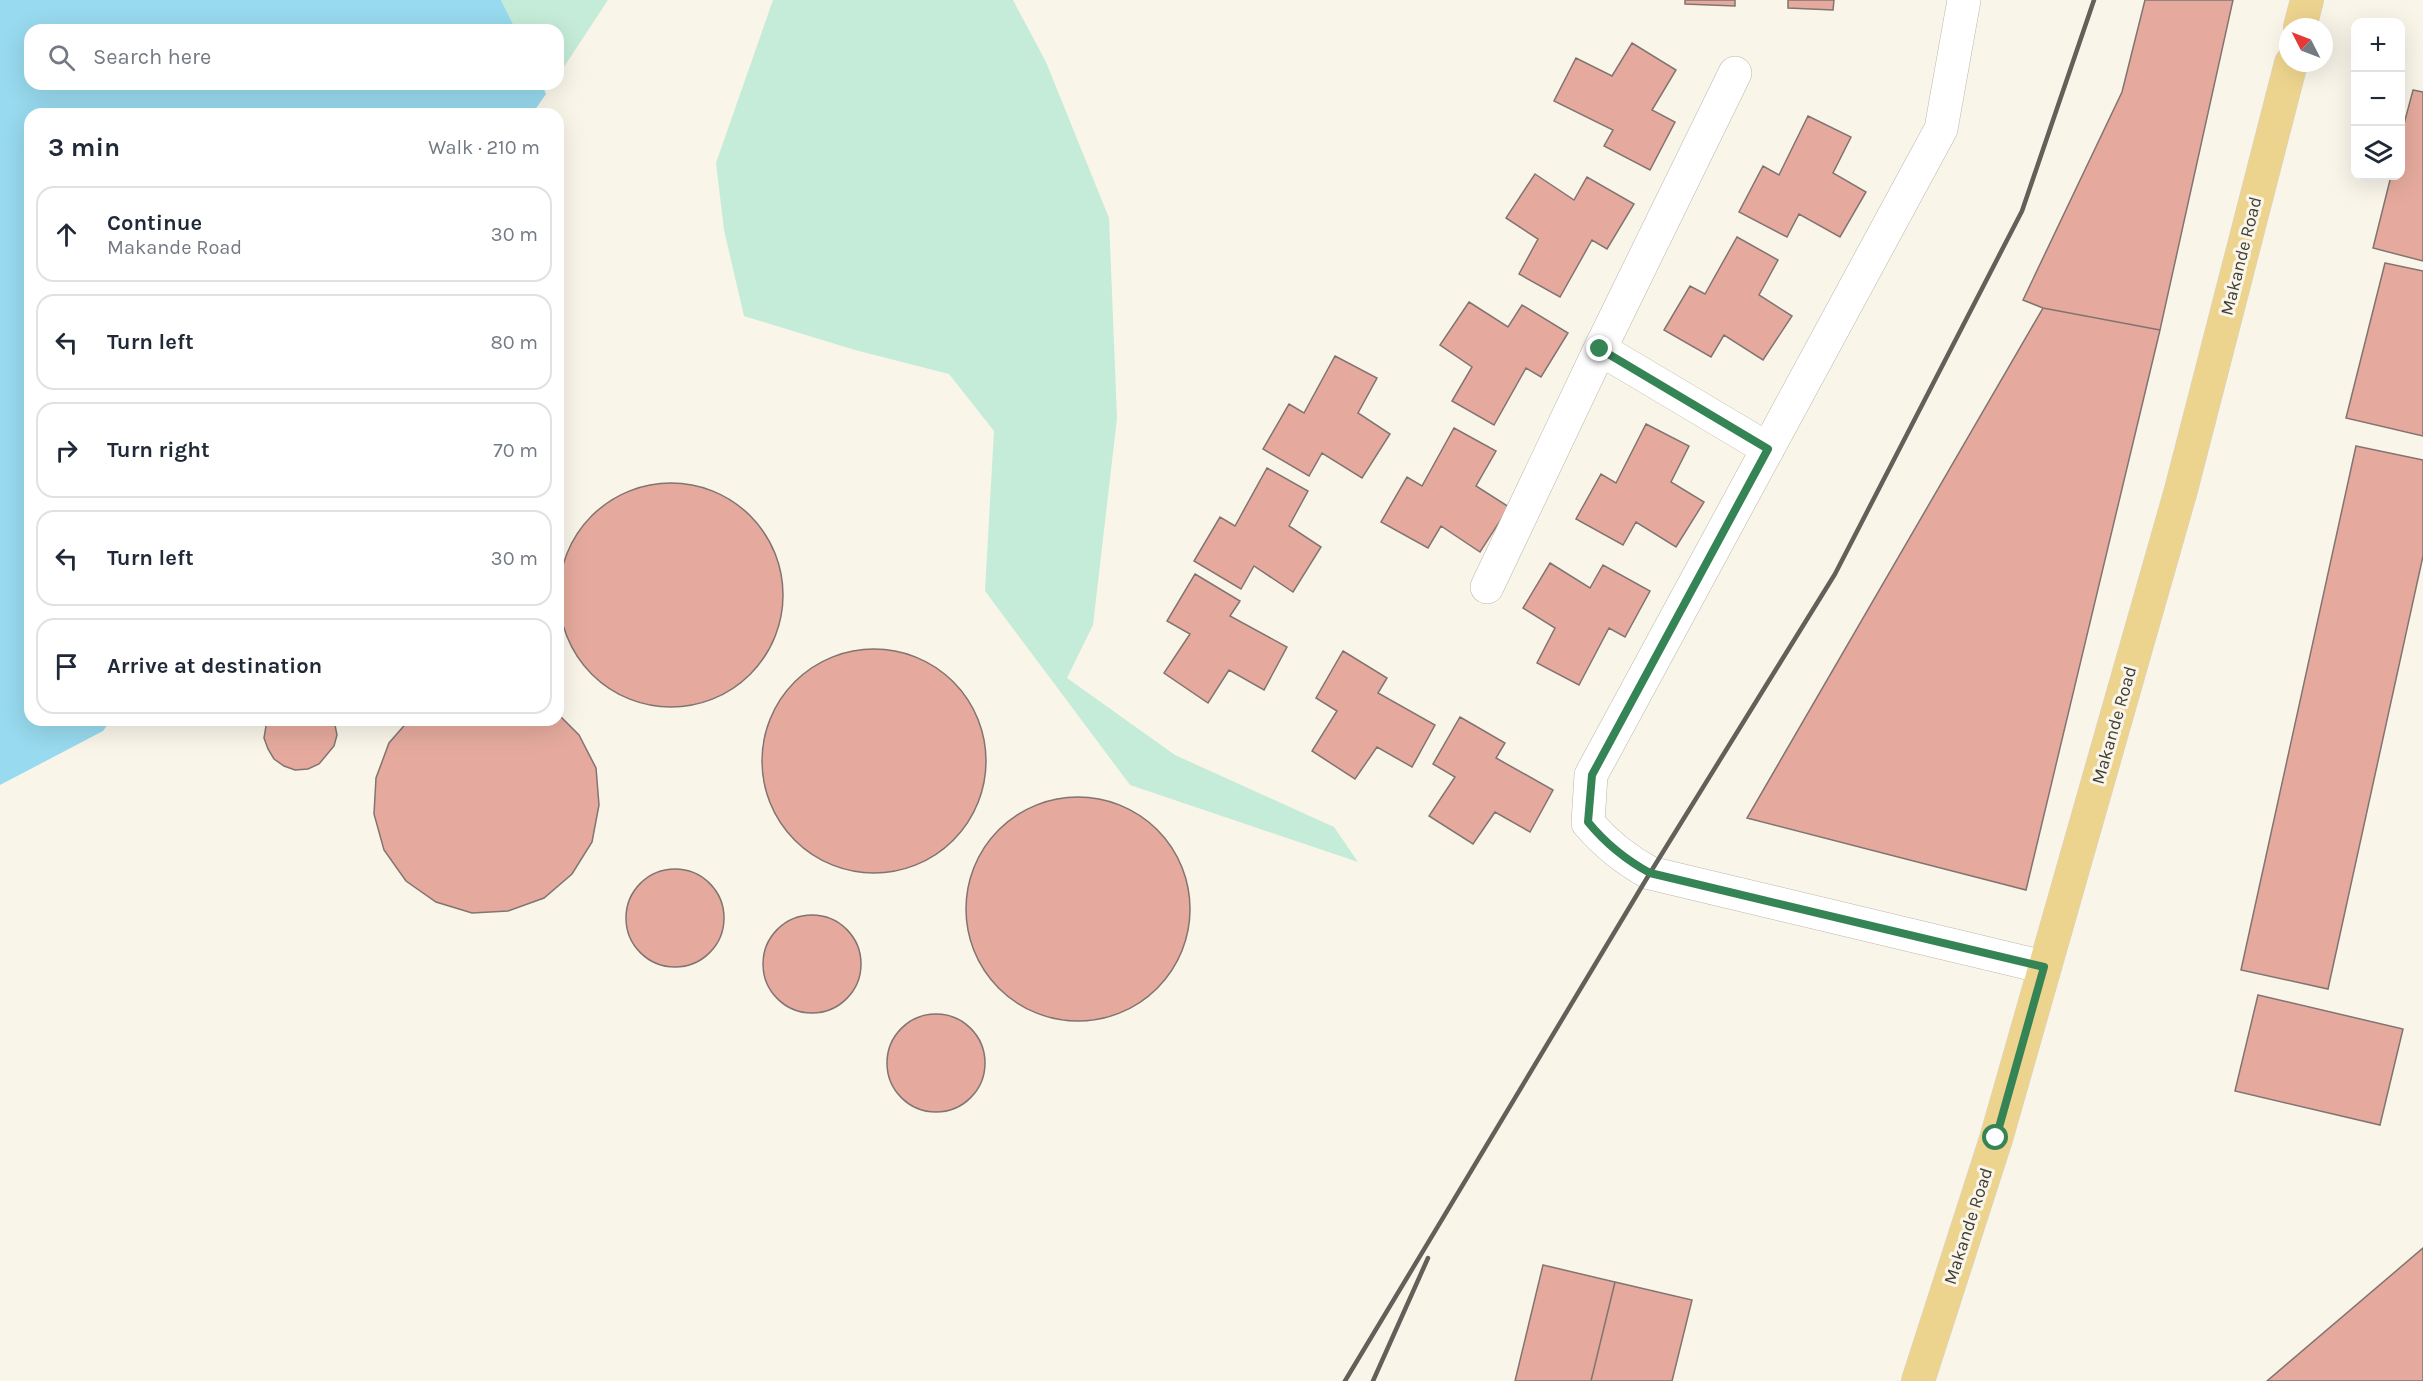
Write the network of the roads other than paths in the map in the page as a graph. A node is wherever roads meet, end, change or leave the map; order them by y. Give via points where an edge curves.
1 (1964, 0) edge
2 (2307, 0) edge
3 (2302, 18) edge
4 (2289, 72) edge
5 (1735, 73) dead end
6 (1600, 349) junction
7 (1768, 449) junction
8 (1487, 587) dead end
9 (2044, 967) junction
10 (1918, 1381) edge

1 - 7 street via 1941,129
2 - 3 main road
4 - 9 main road, Makande Road via 2181,490
5 - 6 street
6 - 7 street
6 - 8 street
7 - 9 street via 1592,775 1588,822 1604,841 1650,873
9 - 10 main road, Makande Road via 1996,1138

